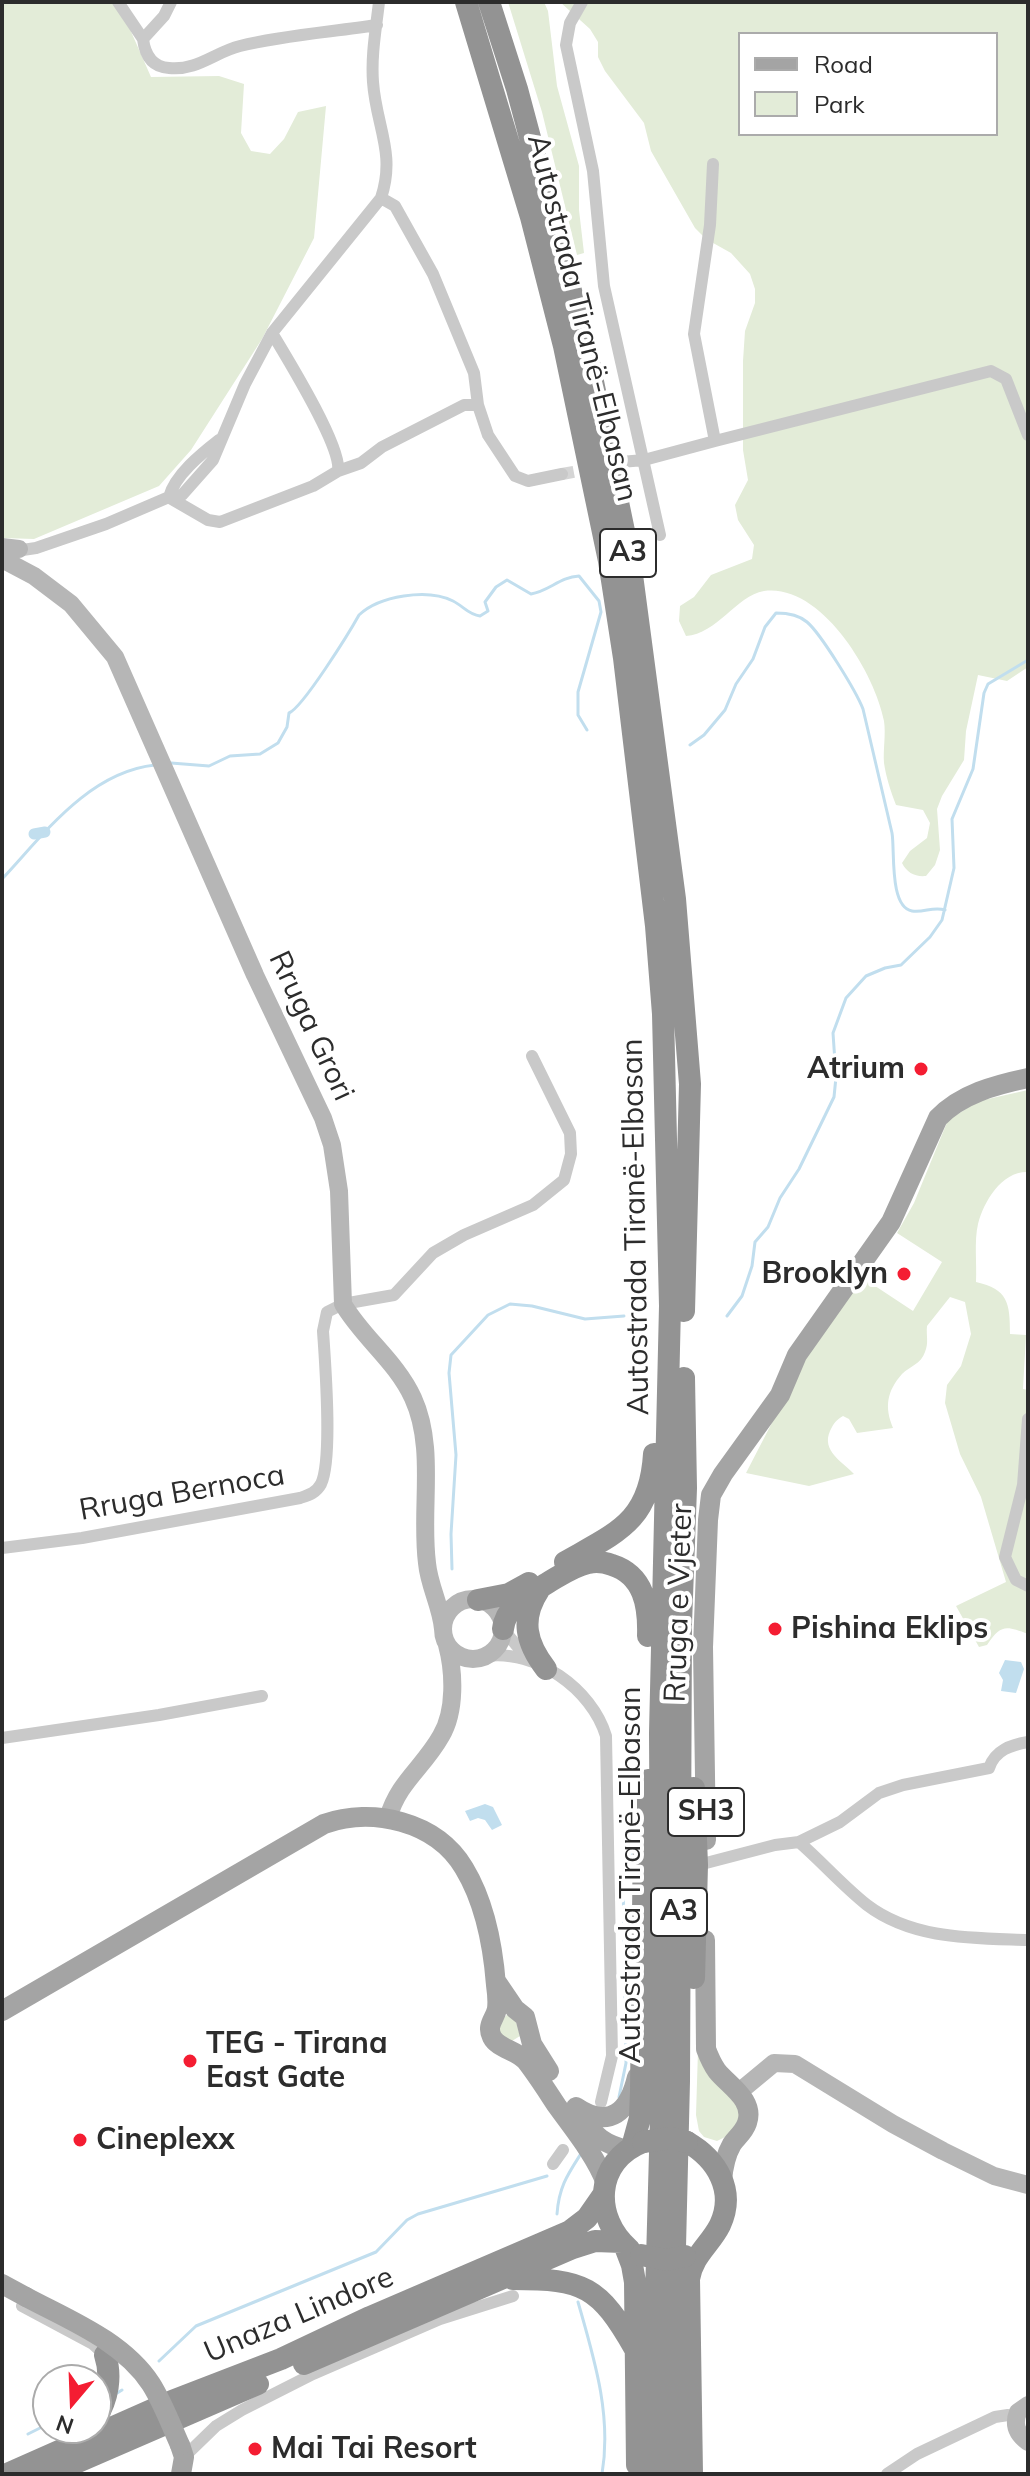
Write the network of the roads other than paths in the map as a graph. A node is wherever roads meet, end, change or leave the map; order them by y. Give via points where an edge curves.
1 (118, 2) edge
2 (171, 2) edge
3 (379, 2) edge
4 (466, 2) edge
5 (489, 2) edge
6 (582, 2) edge
7 (377, 25) junction
8 (143, 39) junction
9 (713, 164) dead end
10 (381, 198) junction
11 (272, 333) junction
12 (478, 405) junction
13 (1028, 435) edge
14 (715, 441) junction
15 (644, 460) junction
16 (621, 462) dead end
17 (338, 471) junction
18 (562, 474) tunnel mouth
19 (169, 497) junction
20 (660, 535) dead end
21 (14, 556) edge
22 (532, 1056) dead end
23 (1028, 1078) edge
24 (343, 1304) junction
25 (669, 1335) junction
26 (1028, 1419) edge
27 (2, 1548) edge
28 (428, 1571) junction
29 (543, 1586) junction
30 (1028, 1586) edge
31 (476, 1600) junction
32 (681, 1624) junction
33 (503, 1629) junction
34 (445, 1637) junction
35 (662, 1643) junction
36 (486, 1656) junction
37 (546, 1669) junction
38 (262, 1696) dead end
39 (450, 1706) junction
40 (2, 1738) edge
41 (1028, 1742) edge
42 (388, 1818) junction
43 (644, 1826) junction
44 (799, 1842) junction
45 (706, 1863) junction
46 (1028, 1940) edge
47 (2, 2011) edge
48 (506, 2011) junction
49 (528, 2032) junction
50 (508, 2047) junction
51 (640, 2067) junction
52 (739, 2092) junction
53 (601, 2102) dead end
54 (572, 2105) junction
55 (734, 2141) junction
56 (634, 2147) junction
57 (695, 2147) junction
58 (563, 2150) dead end
59 (553, 2164) dead end
60 (722, 2181) junction
61 (1028, 2185) edge
62 (605, 2189) junction
63 (629, 2247) junction
64 (694, 2251) junction
65 (2, 2284) edge
66 (508, 2288) junction
67 (2, 2295) edge
68 (637, 2352) junction
69 (105, 2355) joint
70 (106, 2364) edge
71 (1022, 2411) edge
72 (1028, 2442) edge
73 (60, 2444) edge
74 (182, 2459) edge
75 (2, 2469) edge
76 (7, 2474) edge
77 (50, 2474) edge
78 (637, 2474) edge
79 (651, 2474) edge
80 (673, 2474) edge
81 (692, 2474) edge
82 (887, 2474) edge

1 - 8 street
2 - 8 street
3 - 7 street
4 - 25 highway, Autostrada Tiranë-Elbasan / A3 via 564,346 624,658 663,1014
5 - 32 highway, Autostrada Tiranë-Elbasan / A3 via 552,214 609,452 630,560 675,899 690,1084
6 - 15 street via 566,45 593,171 604,286
7 - 8 street via 241,45 190,67 168,69 148,57
7 - 10 street via 373,87 388,162
9 - 14 street via 694,334
10 - 11 street
10 - 12 street via 395,206 433,274 474,373
11 - 17 street via 316,410
11 - 19 street via 213,460 182,495
12 - 17 street via 464,405
12 - 18 street via 488,435 515,476 528,481
13 - 14 street via 1006,379 991,371
14 - 15 street
15 - 16 street
15 - 20 street
17 - 19 street via 220,522
19 - 21 street
21 - 24 main road, Rruga Grori via 71,604 115,657 323,1118 339,1191
22 - 24 street via 570,1133 564,1180 533,1205 433,1253 394,1295
23 - 45 main road, Rruga e Vjeter / SH3 via 966,1097 938,1118 891,1222 797,1355 780,1395 711,1495 703,1647
24 - 27 street, Rruga Bernoca via 327,1312 323,1331 326,1465 315,1492 82,1538
24 - 28 main road via 397,1370 421,1418
25 - 31 highway via 657,1378 651,1482 637,1514 514,1592
25 - 35 highway, Autostrada Tiranë-Elbasan / A3
26 - 30 street via 1023,1485 1005,1557 1016,1580
28 - 31 main road via 444,1590
28 - 34 main road
29 - 33 highway via 515,1606
29 - 37 highway via 530,1606 526,1627
29 - 43 highway via 598,1562 629,1573 645,1597
31 - 33 main road via 495,1610
31 - 34 main road via 454,1607 445,1619
32 - 57 highway via 688,1660 695,1821
32 - 80 highway, Autostrada Tiranë-Elbasan / A3
33 - 36 main road via 500,1642
33 - 37 street
34 - 36 main road via 464,1657
34 - 39 main road via 452,1664
35 - 43 highway
35 - 79 highway, Autostrada Tiranë-Elbasan / A3 via 662,2081
36 - 37 street via 519,1658
36 - 39 main road via 463,1678
37 - 53 street via 590,1703 601,1720 608,1750 612,2056
38 - 40 street
39 - 42 main road via 443,1733 398,1791
41 - 44 street via 1010,1745 989,1768 879,1793 840,1822
42 - 47 main road via 336,1820 305,1833
42 - 48 main road via 429,1835 463,1866 477,1893
43 - 51 highway
44 - 45 street
44 - 46 street via 886,1917 938,1935
45 - 52 main road, Rruga e Vjeter / SH3 via 706,2049 710,2062
48 - 49 main road via 525,2017
48 - 50 main road via 490,2026 491,2035
49 - 50 main road via 521,2044
49 - 54 main road via 535,2052
50 - 62 main road via 525,2060 593,2157
51 - 54 main road via 632,2099 616,2114 599,2117
51 - 56 highway
52 - 55 main road via 748,2117
52 - 61 main road via 774,2063 795,2064 943,2151 994,2176
54 - 56 main road via 604,2142
55 - 57 main road
55 - 60 main road
56 - 57 highway, bridge via 671,2138
56 - 62 highway via 616,2163
57 - 60 highway via 713,2162
58 - 59 street
60 - 64 highway via 724,2214 712,2237
62 - 63 highway via 610,2227
62 - 76 highway, Unaza Lindore via 587,2218 570,2231
63 - 64 highway, bridge via 667,2260
63 - 66 highway, Unaza Lindore via 584,2244
63 - 68 highway
64 - 81 highway via 689,2279
65 - 74 main road, bridge via 129,2358 151,2384
66 - 68 highway via 556,2279 593,2293 618,2318
66 - 74 street via 242,2410 216,2426
66 - 77 highway, Unaza Lindore
67 - 69 street
68 - 78 highway
69 - 70 highway
71 - 72 main road via 1018,2433
71 - 82 street via 995,2417
73 - 75 highway

